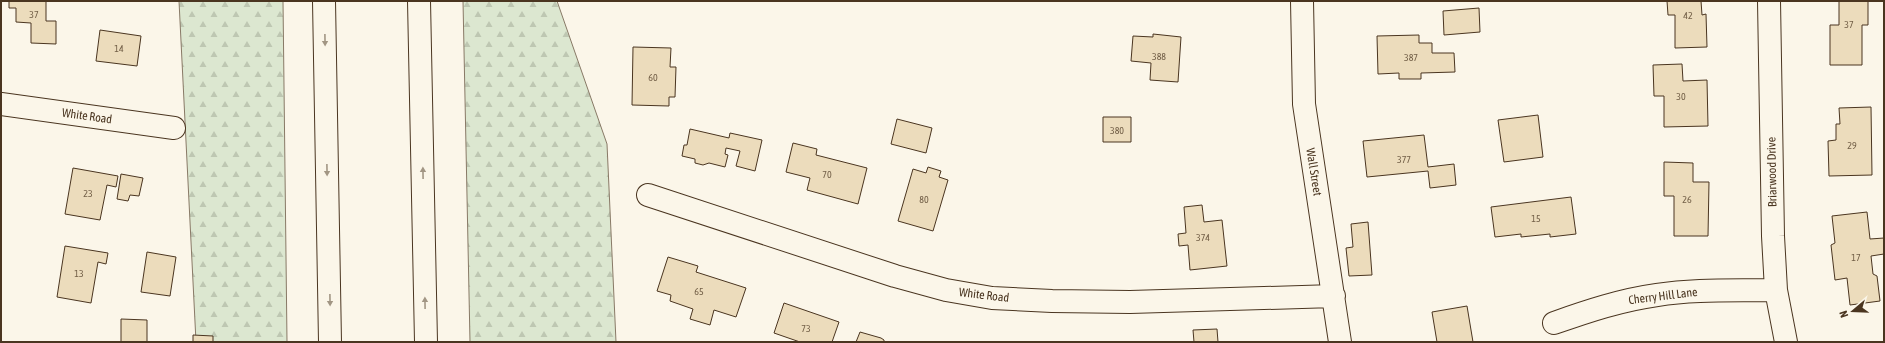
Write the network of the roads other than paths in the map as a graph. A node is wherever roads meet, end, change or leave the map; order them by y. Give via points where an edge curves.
1 (324, 1) edge
2 (419, 1) edge
3 (1302, 1) edge
4 (1769, 1) edge
5 (1, 104) edge
6 (174, 128) dead end
7 (648, 195) dead end
8 (1776, 290) junction
9 (1334, 296) junction
10 (1554, 323) dead end
11 (330, 342) edge
12 (426, 342) edge
13 (1340, 342) edge
14 (1786, 342) edge

1 -> 11 main road
12 -> 2 main road
3 - 9 main road, Wall Street via 1304,104
4 - 8 main road, Briarwood Drive
5 - 6 main road, White Road
7 - 9 main road, White Road via 895,276 946,290 992,298 1130,302
8 - 10 main road, Cherry Hill Lane via 1658,294 1620,301
8 - 14 main road, Briarwood Drive
9 - 13 main road, Wall Street

